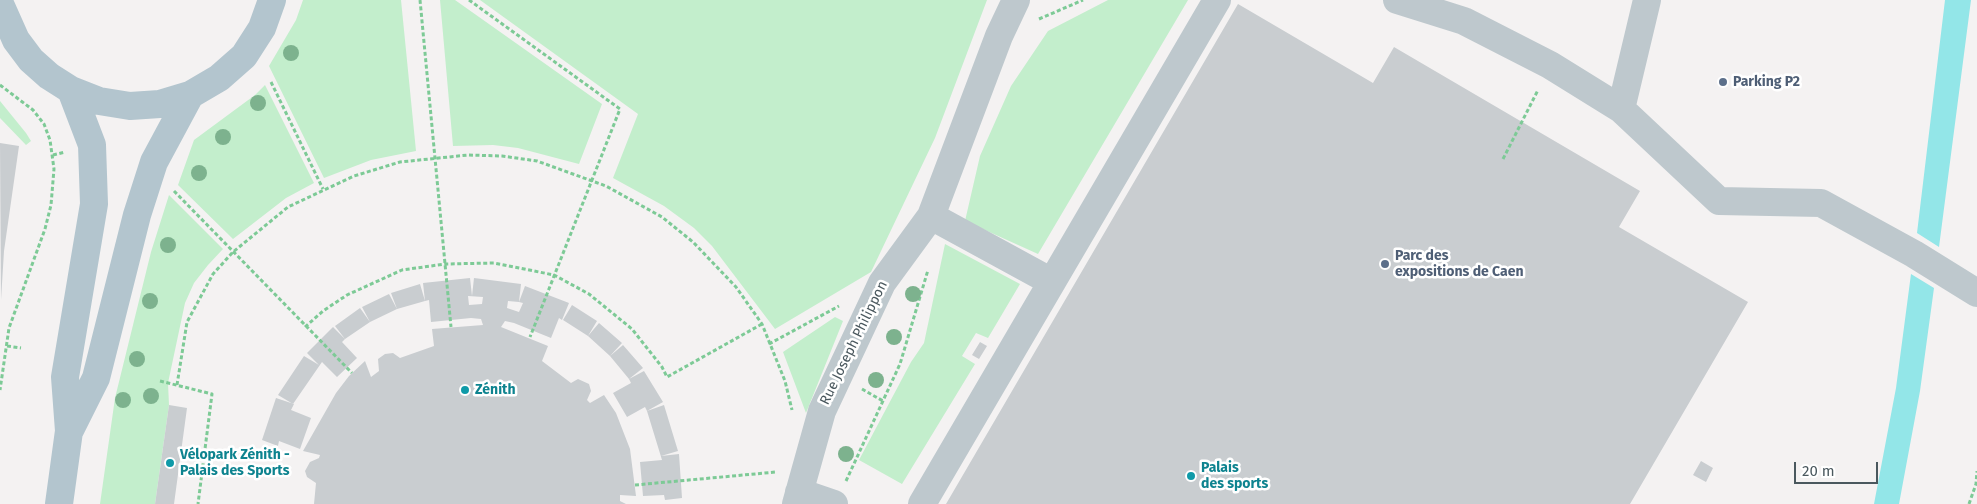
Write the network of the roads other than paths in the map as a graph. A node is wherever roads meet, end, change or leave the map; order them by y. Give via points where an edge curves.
1 (272, 0) edge
2 (1016, 0) edge
3 (1217, 0) edge
4 (1397, 0) edge
5 (1647, 0) edge
6 (0, 4) edge
7 (71, 90) junction
8 (190, 95) junction
9 (1620, 109) junction
10 (931, 216) junction
11 (1052, 282) junction
12 (1977, 293) edge
13 (69, 431) junction
14 (839, 496) edge
15 (797, 498) edge
16 (59, 504) edge
17 (922, 504) edge

1 - 8 main road via 262,28 244,56 219,78
2 - 10 street, Rue Joseph Philippon via 999,36
3 - 11 street
4 - 9 street via 1464,21 1550,65
5 - 9 street
6 - 7 main road via 16,40 31,60
7 - 8 main road via 99,101 130,106 160,104
7 - 13 main road via 92,146 94,204 65,377
8 - 13 main road via 154,162 137,215 96,378
9 - 12 street via 1719,202 1821,203
10 - 11 street
10 - 15 street, Rue Joseph Philippon via 882,282 822,411
11 - 17 street
13 - 16 main road
14 - 15 street

